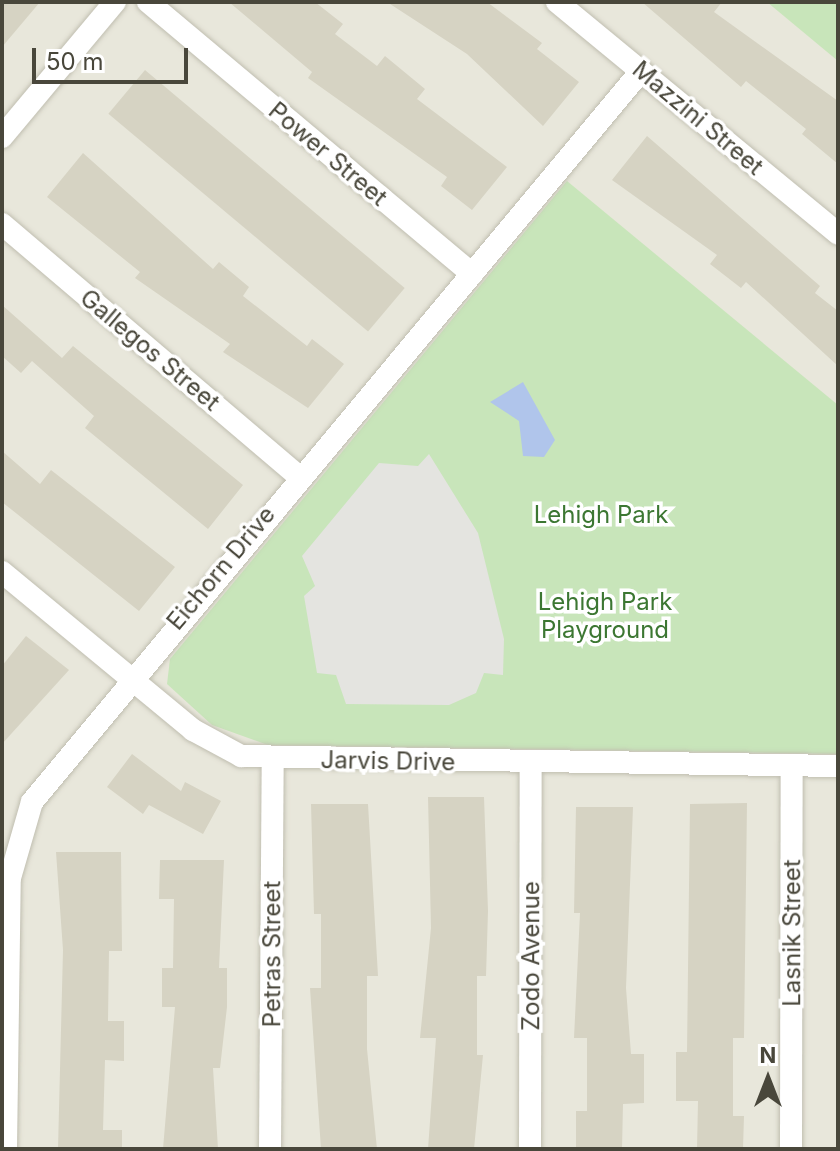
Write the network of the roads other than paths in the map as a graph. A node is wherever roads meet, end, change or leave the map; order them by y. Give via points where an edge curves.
1 (115, 2) edge
2 (148, 2) edge
3 (557, 2) edge
4 (641, 71) junction
5 (2, 137) edge
6 (2, 224) edge
7 (838, 234) edge
8 (472, 274) junction
9 (298, 476) junction
10 (2, 572) edge
11 (129, 678) junction
12 (273, 760) junction
13 (531, 762) junction
14 (792, 765) junction
15 (838, 766) edge
16 (6, 1149) edge
17 (270, 1149) edge
18 (530, 1149) edge
19 (791, 1149) edge

1 - 5 street
2 - 8 street, Power Street
3 - 4 street, Mazzini Street
4 - 7 street, Mazzini Street
4 - 8 street, Eichorn Drive
6 - 9 street, Gallegos Street
8 - 9 street, Eichorn Drive
9 - 11 street, Eichorn Drive
10 - 11 street, Jarvis Drive
11 - 12 street, Jarvis Drive via 220,747
11 - 16 street, Eichorn Drive via 32,802 17,837 10,878
12 - 13 street, Jarvis Drive
12 - 17 street, Petras Street
13 - 14 street, Jarvis Drive
13 - 18 street, Zodo Avenue
14 - 15 street, Jarvis Drive
14 - 19 street, Lasnik Street

